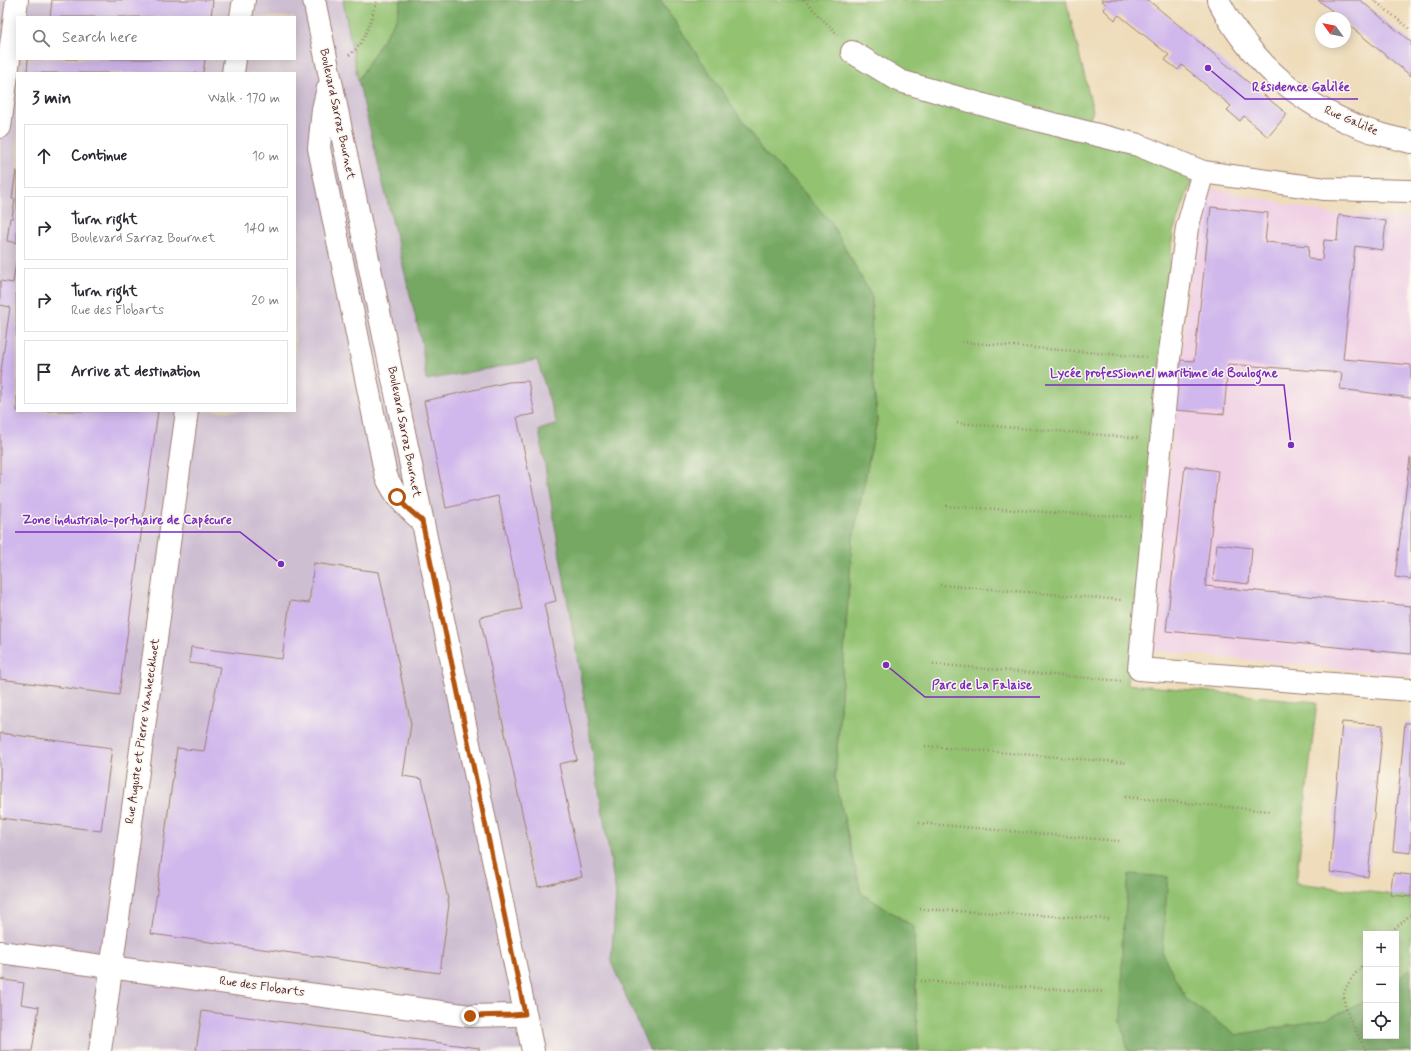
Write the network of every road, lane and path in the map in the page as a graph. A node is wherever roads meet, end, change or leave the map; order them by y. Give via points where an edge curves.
1 (17, 0) edge
2 (244, 0) edge
3 (314, 0) edge
4 (377, 0) edge
5 (804, 0) edge
6 (1218, 0) edge
7 (1374, 0) edge
8 (241, 16) edge
9 (1411, 30) edge
10 (852, 52) joint
11 (235, 60) edge
12 (233, 72) edge
13 (329, 73) junction
14 (0, 128) edge
15 (1411, 142) edge
16 (1203, 172) junction
17 (1411, 191) edge
18 (962, 342) dead end
19 (1169, 359) junction
20 (187, 412) edge
21 (957, 424) dead end
22 (1161, 440) junction
23 (946, 506) dead end
24 (1153, 518) junction
25 (940, 585) dead end
26 (1145, 602) junction
27 (933, 664) dead end
28 (1121, 681) dead end
29 (1411, 690) edge
30 (925, 746) dead end
31 (1128, 763) dead end
32 (1125, 797) dead end
33 (1269, 811) dead end
34 (919, 823) dead end
35 (1119, 841) dead end
36 (920, 910) dead end
37 (1411, 914) edge
38 (1110, 919) dead end
39 (1392, 931) edge
40 (0, 952) edge
41 (1363, 964) edge
42 (112, 967) junction
43 (921, 981) dead end
44 (1105, 992) dead end
45 (525, 1014) junction
46 (100, 1051) edge
47 (533, 1051) edge
48 (1366, 1051) edge

1 - 14 street
2 - 8 street
3 - 13 street, Boulevard Sarraz Bournet
4 - 13 path via 365,35 352,52
5 - 10 path
6 - 15 street, Rue Galilée via 1255,56 1293,90 1328,113 1363,129
7 - 9 path
10 - 16 street via 900,81 1033,119 1138,145
11 - 12 street
13 - 45 street, Boulevard Sarraz Bournet
16 - 17 street via 1325,189
16 - 19 street via 1187,228
18 - 19 path
19 - 22 street
20 - 42 street, Rue Auguste et Pierre Vanheeckhoet
21 - 22 path
22 - 24 street
23 - 24 path
24 - 26 street
25 - 26 path
26 - 29 street via 1139,669
27 - 28 path
30 - 31 path
32 - 33 path
34 - 35 path
36 - 38 path
37 - 39 path
40 - 42 street, Rue des Flobarts
41 - 48 path via 1344,993 1345,1006
42 - 45 street, Rue des Flobarts via 470,1016
42 - 46 street, Rue Auguste et Pierre Vanheeckhoet
43 - 44 path
45 - 47 street, Boulevard Sarraz Bournet

